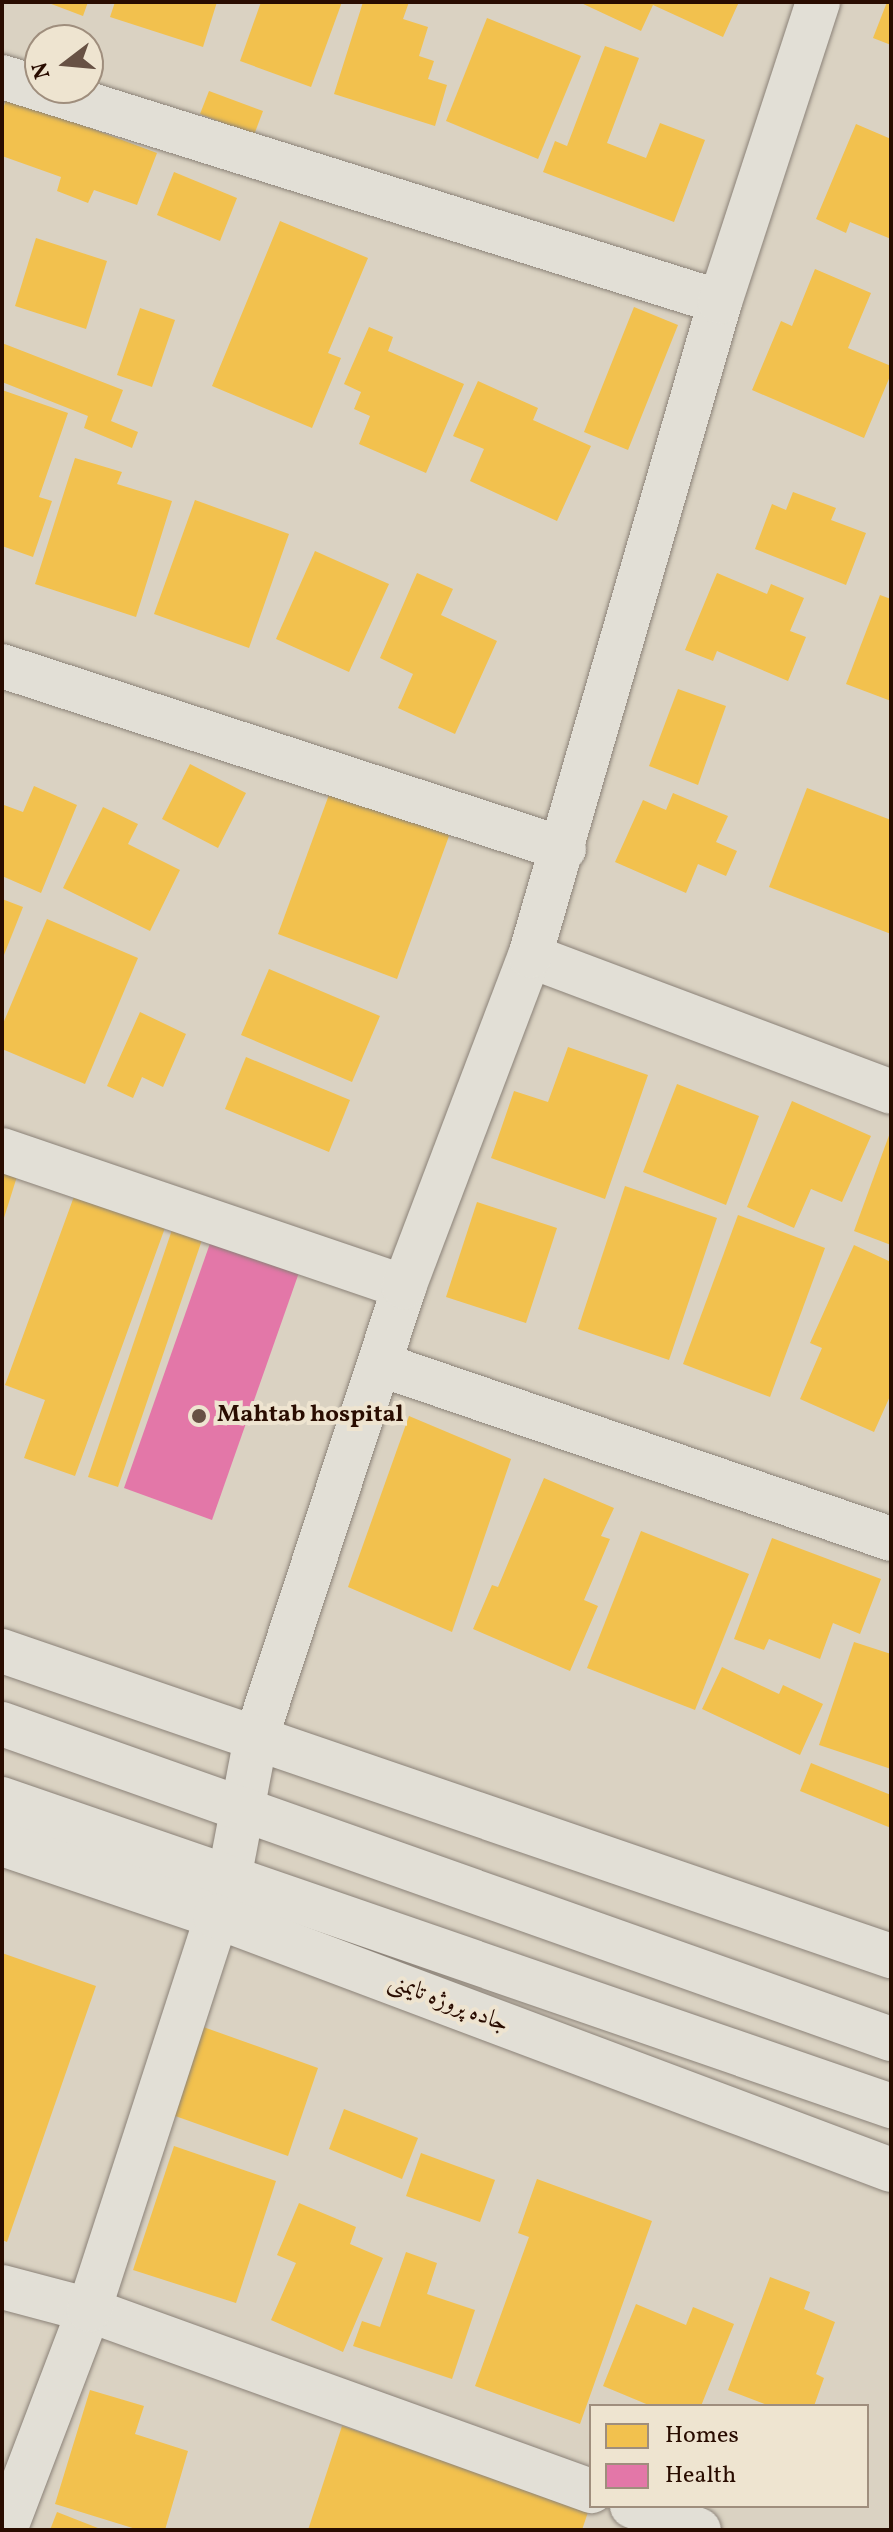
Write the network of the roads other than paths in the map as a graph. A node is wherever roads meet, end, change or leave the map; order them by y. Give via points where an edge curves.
1 (818, 2) edge
2 (2, 77) edge
3 (720, 302) junction
4 (2, 666) edge
5 (564, 849) junction
6 (530, 956) junction
7 (891, 1092) edge
8 (2, 1150) edge
9 (404, 1287) junction
10 (382, 1365) junction
11 (891, 1539) edge
12 (2, 1651) edge
13 (2, 1724) edge
14 (256, 1738) junction
15 (2, 1799) edge
16 (243, 1806) junction
17 (2, 1844) edge
18 (222, 1898) junction
19 (891, 1956) edge
20 (891, 2039) edge
21 (891, 2106) edge
22 (891, 2170) edge
23 (2, 2287) edge
24 (89, 2310) junction
25 (589, 2490) edge
26 (637, 2508) edge
27 (681, 2527) edge
28 (5, 2530) edge

1 - 3 street
2 - 3 street
3 - 5 street
4 - 5 street
5 - 6 street
6 - 7 street
6 - 9 street
8 - 9 street
9 - 10 street
10 - 11 street
10 - 14 street
12 - 14 street
13 - 16 street
14 - 16 street
14 - 19 street
15 - 18 street, جاده پروژه تایمنی
16 - 18 street
16 - 20 street
17 - 18 street, جاده پروژه تایمنی
18 - 21 street, جاده پروژه تایمنی
18 - 22 street, جاده پروژه تایمنی
18 - 24 street
23 - 24 street
24 - 25 street
24 - 28 street
26 - 27 street

